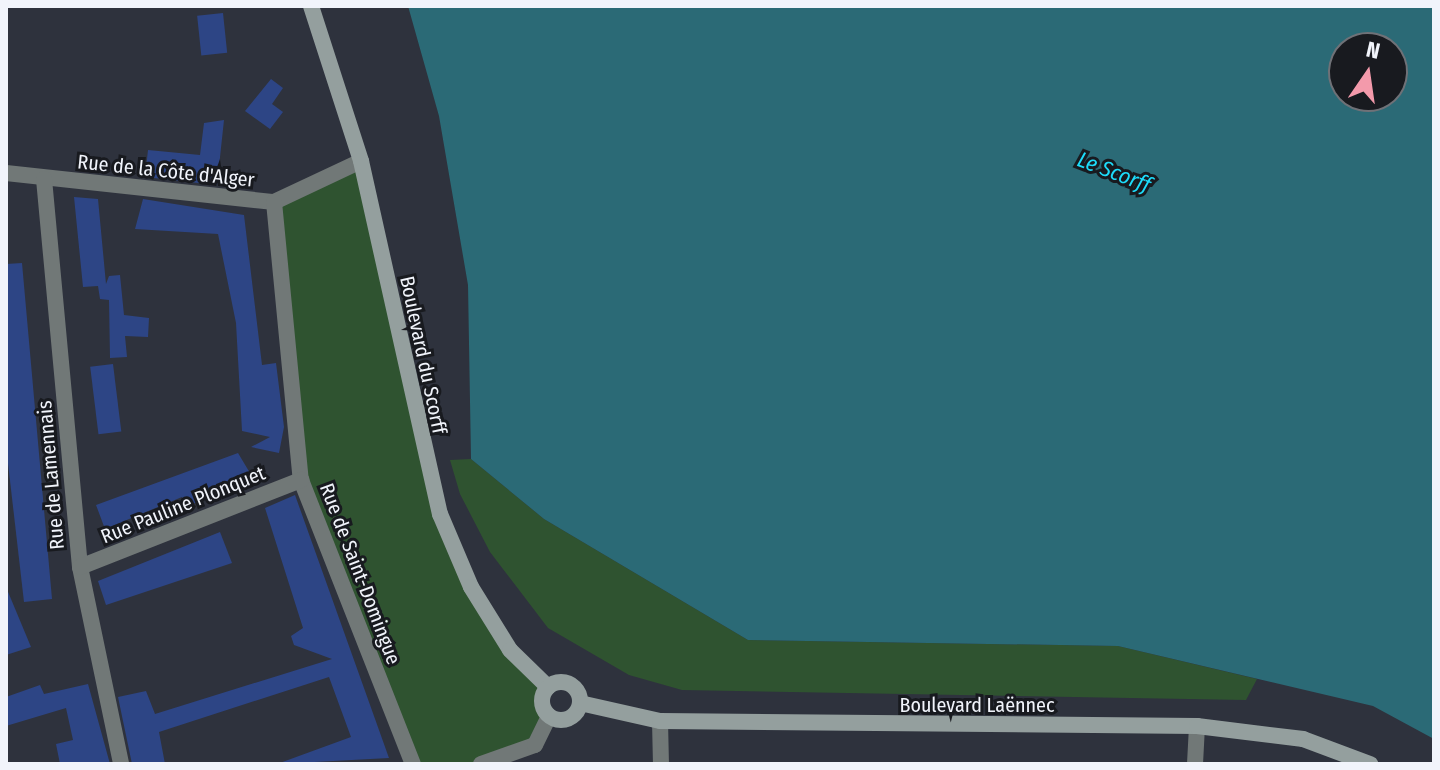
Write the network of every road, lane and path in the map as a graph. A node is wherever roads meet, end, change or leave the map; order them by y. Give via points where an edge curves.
1 (311, 6) edge
2 (361, 161) junction
3 (6, 173) edge
4 (44, 179) junction
5 (274, 202) junction
6 (301, 480) junction
7 (80, 567) junction
8 (548, 687) junction
9 (580, 703) junction
10 (549, 716) junction
11 (660, 721) junction
12 (1197, 726) junction
13 (121, 764) edge
14 (413, 764) edge
15 (481, 764) edge
16 (661, 764) edge
17 (1195, 764) edge
18 (1370, 764) edge

1 - 2 main road, Boulevard du Scorff
2 - 5 street, Rue de la Côte d'Alger
2 - 8 main road, Boulevard du Scorff via 440,514 471,587 510,650
3 - 4 street, Rue de la Côte d'Alger
4 - 5 street, Rue de la Côte d'Alger
4 - 7 street, Rue de Lamennais
5 - 6 street, Rue de Saint-Domingue
6 - 7 street, Rue Pauline Plonquet
6 - 14 street, Rue de Saint-Domingue
7 - 13 street, Rue de Lamennais
8 - 9 main road via 566,682
8 - 10 main road via 542,701
9 - 10 main road via 569,719
9 - 11 main road, Boulevard Laënnec
10 - 15 street via 535,745
11 - 12 main road, Boulevard Laënnec
11 - 16 street
12 - 17 street
12 - 18 main road, Boulevard Laënnec via 1303,739

